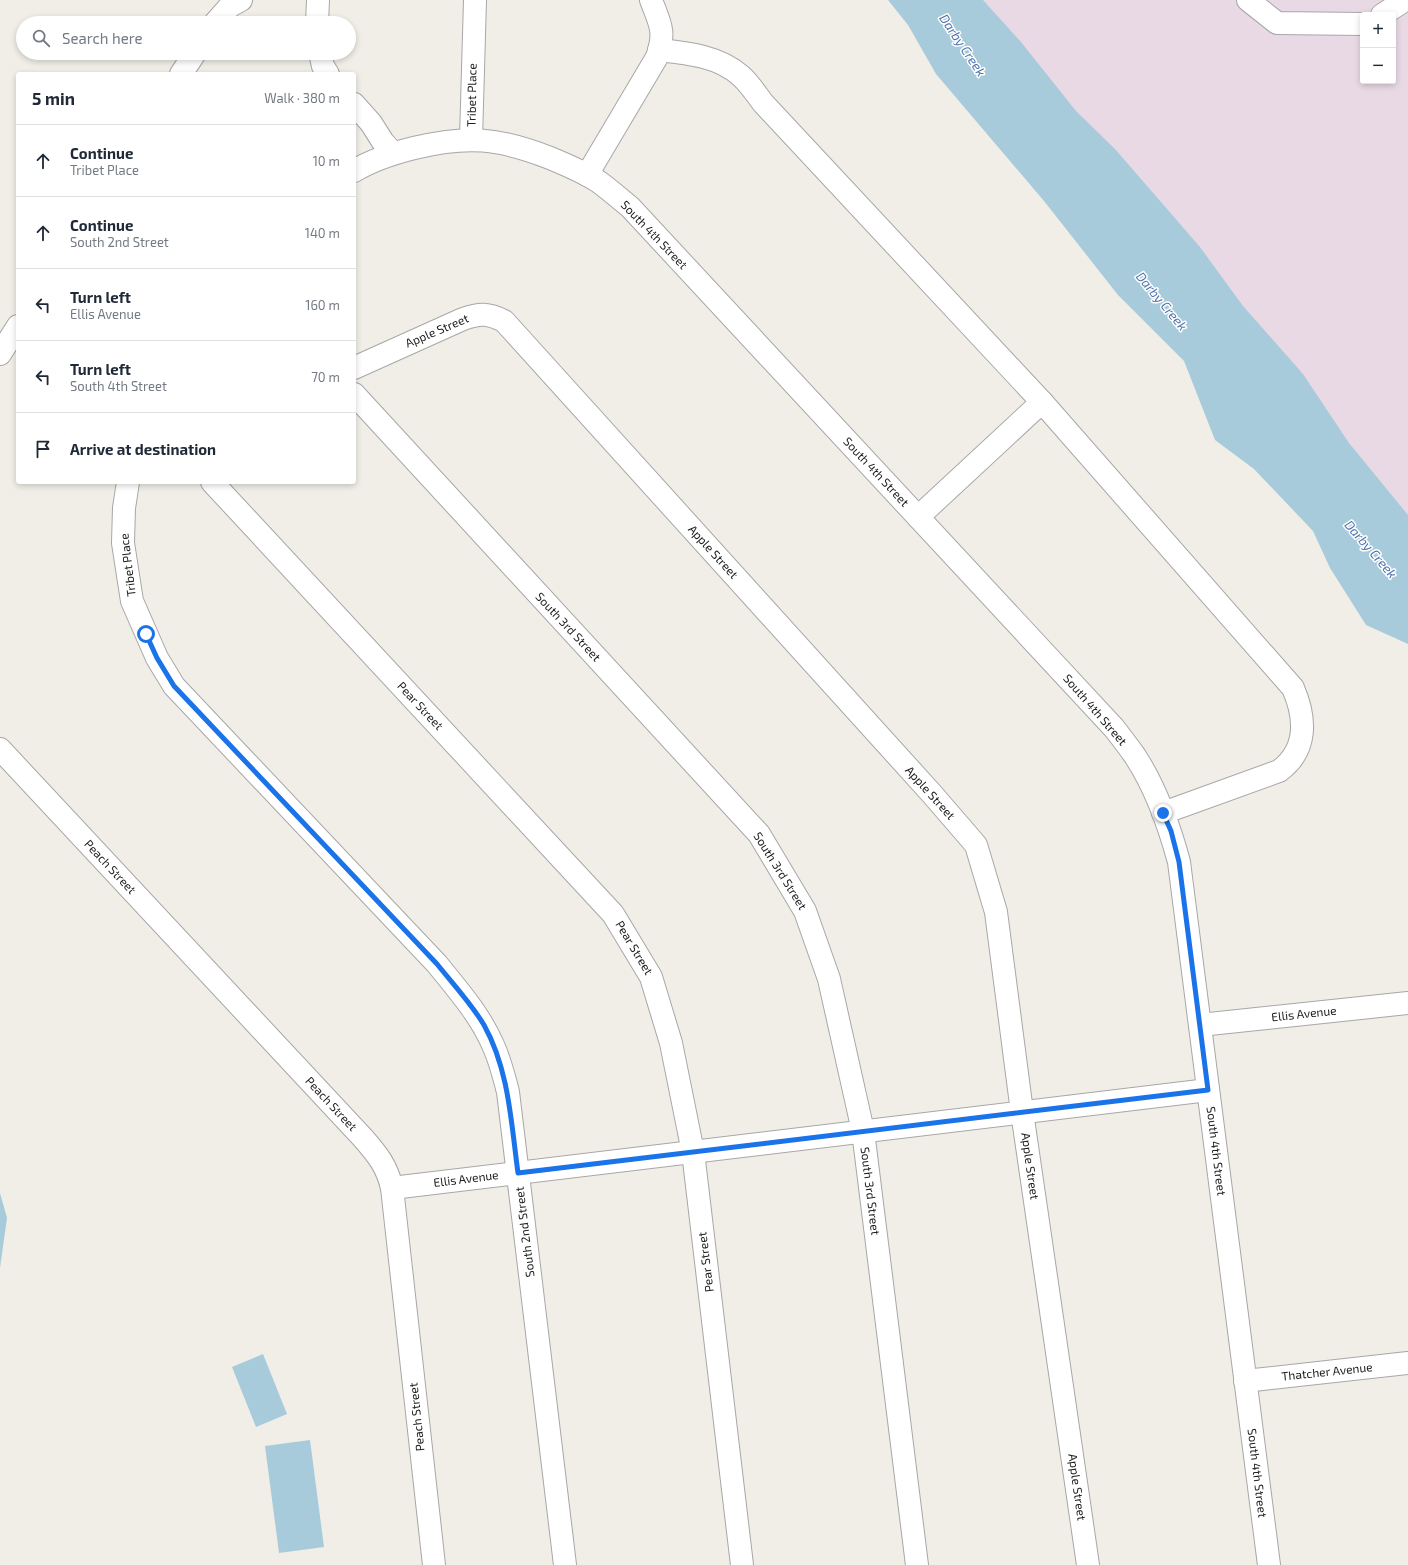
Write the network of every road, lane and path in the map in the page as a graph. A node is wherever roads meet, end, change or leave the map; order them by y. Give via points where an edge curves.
1 (241, 0) edge
2 (318, 0) edge
3 (475, 0) edge
4 (651, 0) edge
5 (1248, 0) edge
6 (1405, 0) edge
7 (1387, 12) edge
8 (221, 16) edge
9 (318, 16) edge
10 (1360, 24) edge
11 (659, 50) junction
12 (191, 60) edge
13 (322, 60) edge
14 (183, 72) edge
15 (327, 72) edge
16 (356, 106) edge
17 (471, 139) junction
18 (394, 154) junction
19 (356, 170) edge
20 (587, 175) junction
21 (16, 329) edge
22 (0, 354) edge
23 (356, 367) edge
24 (356, 396) edge
25 (1042, 402) junction
26 (128, 484) edge
27 (214, 484) edge
28 (918, 517) junction
29 (174, 686) joint
30 (0, 749) edge
31 (1163, 813) junction
32 (1408, 1003) edge
33 (1200, 1025) junction
34 (1208, 1090) junction
35 (1022, 1112) junction
36 (863, 1131) junction
37 (693, 1152) junction
38 (518, 1173) junction
39 (392, 1188) junction
40 (1408, 1363) edge
41 (1245, 1381) junction
42 (434, 1565) edge
43 (565, 1565) edge
44 (742, 1565) edge
45 (917, 1565) edge
46 (1088, 1565) edge
47 (1269, 1565) edge

1 - 8 street via 230,6
2 - 9 street
3 - 17 street, Tribet Place
4 - 11 street via 662,29
5 - 10 street via 1277,23
6 - 7 street
11 - 20 street
11 - 25 street via 711,59 729,67 742,77
12 - 14 street
13 - 15 street
16 - 18 street
17 - 18 street, Tribet Place via 436,143
17 - 20 street, South 4th Street via 496,141 524,148
18 - 19 street, Tribet Place
20 - 28 street, South 4th Street via 630,207
21 - 22 street
23 - 35 street, Apple Street via 478,314 493,315 504,321 926,788 976,845 994,904
24 - 36 street, South 3rd Street via 759,834 808,918 829,979
25 - 28 street
25 - 31 street via 1293,688 1300,703 1303,721 1300,739 1296,754 1289,764 1280,771
26 - 29 street, Tribet Place via 123,543 132,601 157,658
27 - 37 street, Pear Street via 613,914 651,977 671,1043
28 - 31 street, South 4th Street via 1114,728 1135,757
29 - 38 street, South 2nd Street via 437,964 483,1024 494,1046 508,1092
30 - 39 street, Peach Street via 363,1138 388,1173
31 - 33 street, South 4th Street via 1171,831 1179,862
32 - 33 street, Ellis Avenue
33 - 34 street, South 4th Street
34 - 35 street, Ellis Avenue
34 - 41 street, South 4th Street
35 - 36 street, Ellis Avenue
35 - 46 street, Apple Street
36 - 37 street, Ellis Avenue
36 - 45 street, South 3rd Street
37 - 38 street, Ellis Avenue
37 - 44 street, Pear Street
38 - 39 street, Ellis Avenue
38 - 43 street, South 2nd Street
39 - 42 street, Peach Street
40 - 41 street, Thatcher Avenue
41 - 47 street, South 4th Street

